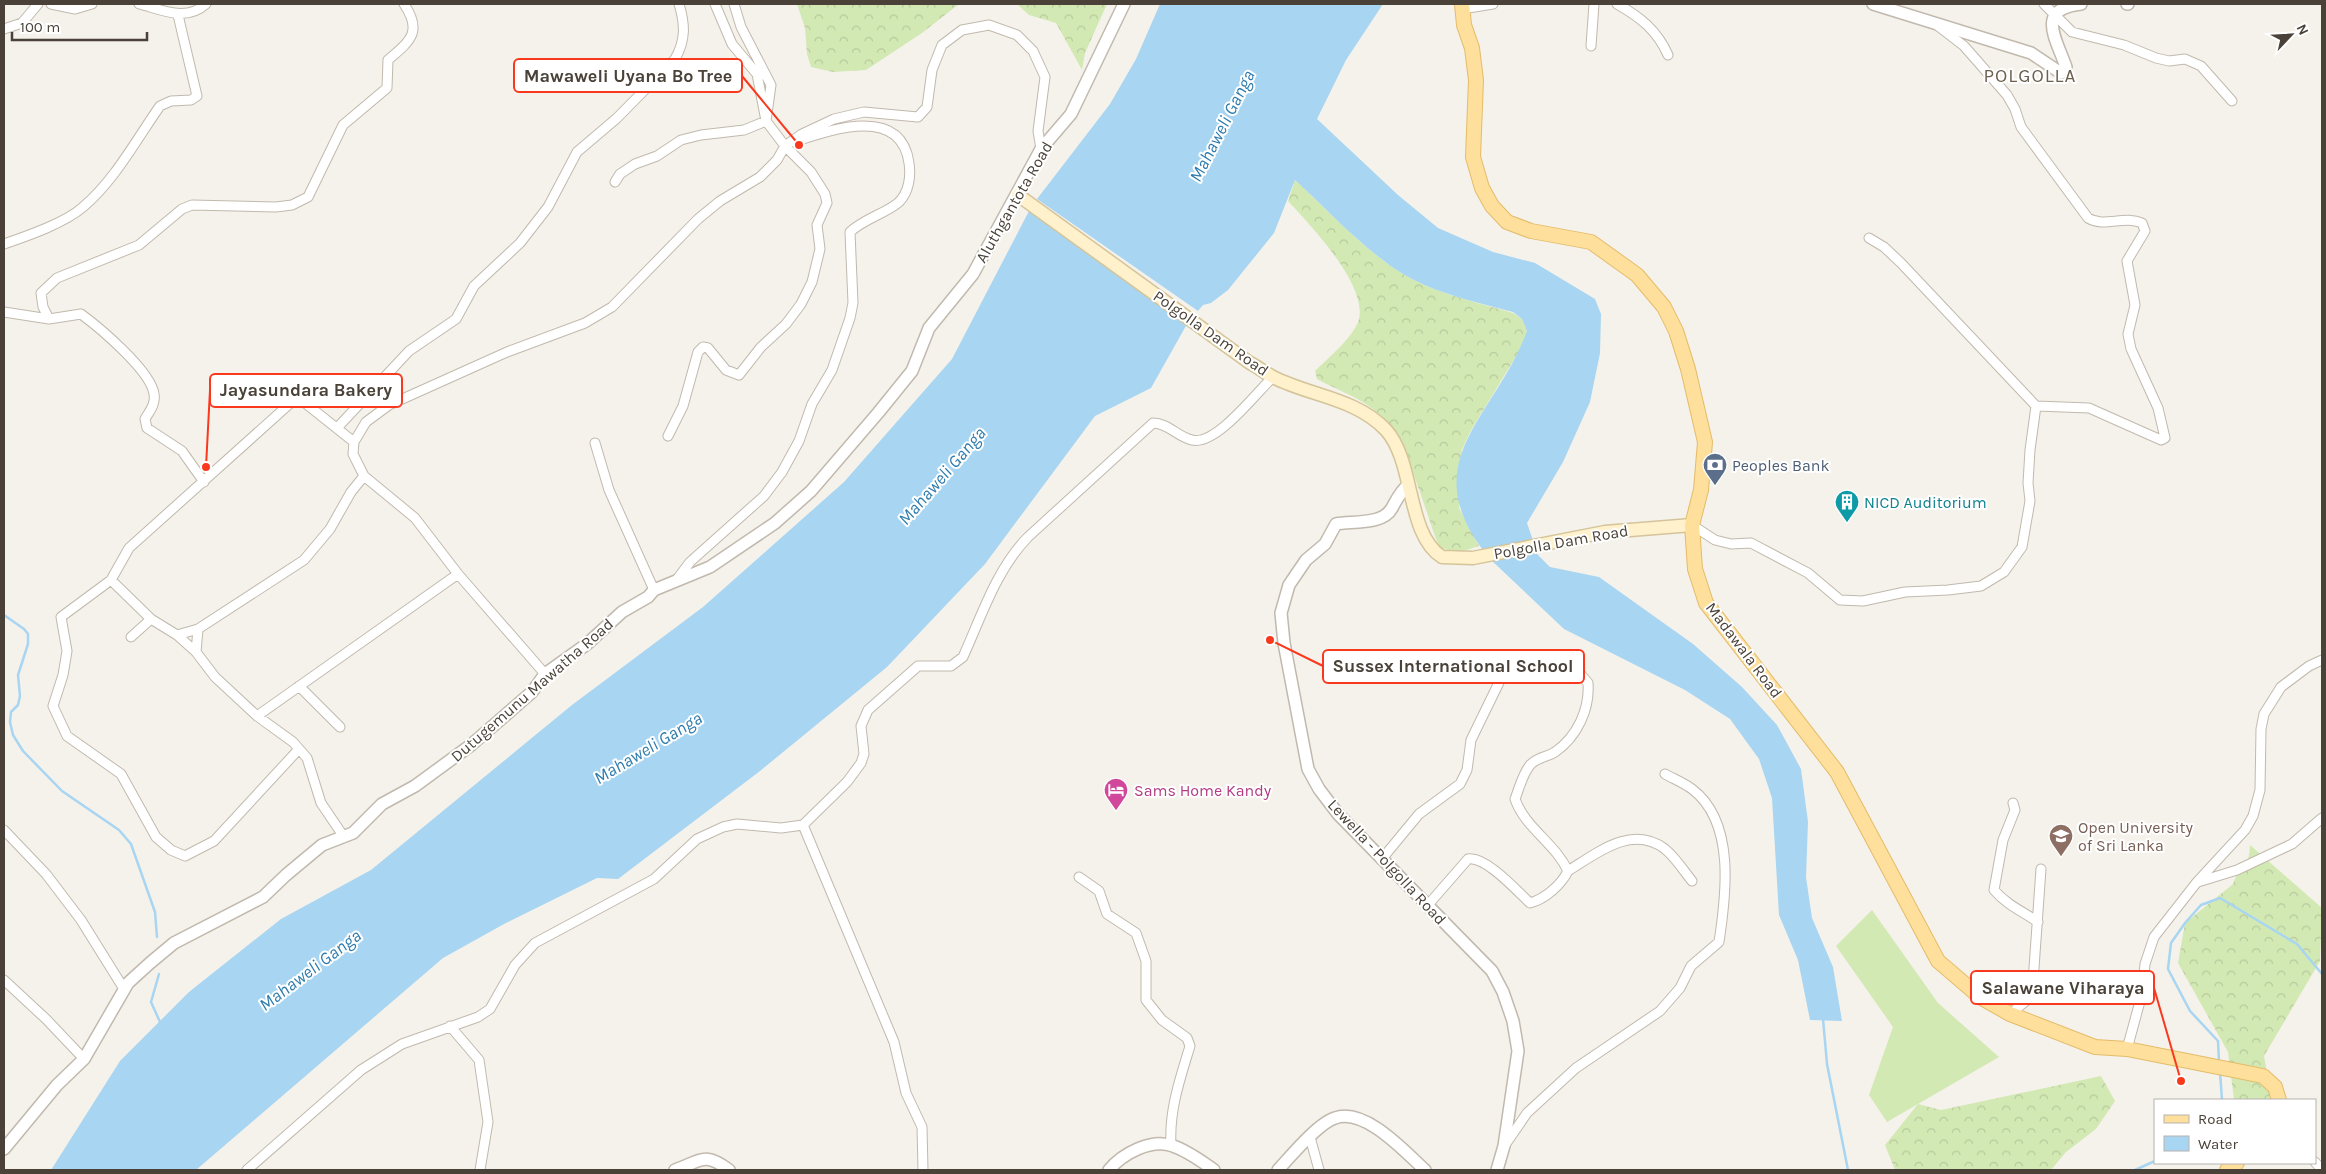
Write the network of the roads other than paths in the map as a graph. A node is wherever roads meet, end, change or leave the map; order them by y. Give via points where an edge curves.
1 (38, 4) edge
2 (52, 4) edge
3 (92, 4) edge
4 (140, 4) edge
5 (206, 4) edge
6 (404, 4) edge
7 (679, 4) edge
8 (715, 4) edge
9 (734, 4) edge
10 (1124, 4) edge
11 (1493, 4) edge
12 (1594, 4) edge
13 (1617, 4) edge
14 (1873, 4) edge
15 (1888, 4) edge
16 (2044, 4) edge
17 (2081, 4) edge
18 (1462, 6) edge
19 (1898, 13) junction
20 (2054, 14) junction
21 (178, 15) junction
22 (1932, 21) junction
23 (4, 29) edge
24 (1591, 46) dead end
25 (1668, 55) dead end
26 (2232, 101) dead end
27 (766, 121) junction
28 (785, 146) junction
29 (1041, 149) junction
30 (615, 182) dead end
31 (1018, 195) junction
32 (1869, 238) dead end
33 (4, 244) edge
34 (4, 312) edge
35 (49, 319) junction
36 (912, 370) joint
37 (1273, 377) junction
38 (2036, 406) junction
39 (337, 428) junction
40 (668, 436) dead end
41 (354, 442) junction
42 (595, 443) dead end
43 (364, 476) junction
44 (204, 482) junction
45 (1408, 486) junction
46 (1692, 526) junction
47 (458, 574) junction
48 (110, 580) junction
49 (674, 583) junction
50 (654, 590) junction
51 (151, 619) junction
52 (198, 629) junction
53 (177, 635) junction
54 (131, 637) dead end
55 (196, 652) junction
56 (1510, 660) dead end
57 (2322, 660) edge
58 (1555, 670) dead end
59 (546, 674) junction
60 (299, 686) junction
61 (257, 716) junction
62 (340, 727) dead end
63 (299, 749) junction
64 (1665, 774) dead end
65 (2013, 803) dead end
66 (2322, 818) edge
67 (803, 825) junction
68 (4, 830) edge
69 (344, 836) junction
70 (1381, 860) junction
71 (2041, 869) dead end
72 (1568, 871) junction
73 (1079, 877) dead end
74 (1692, 881) dead end
75 (2197, 882) junction
76 (1427, 906) junction
77 (2038, 922) junction
78 (4, 980) edge
79 (124, 989) junction
80 (2010, 1014) junction
81 (450, 1026) junction
82 (2127, 1049) junction
83 (84, 1059) junction
84 (2279, 1099) edge
85 (1310, 1137) junction
86 (1171, 1145) junction
87 (1504, 1146) junction
88 (4, 1149) edge
89 (248, 1170) edge
90 (480, 1170) edge
91 (675, 1170) edge
92 (729, 1170) edge
93 (924, 1170) edge
94 (1109, 1170) edge
95 (1214, 1170) edge
96 (1278, 1170) edge
97 (1320, 1170) edge
98 (1425, 1170) edge
99 (1497, 1170) edge

1 - 23 street via 22,23
2 - 3 street via 75,9
4 - 21 street
5 - 21 street via 188,14
6 - 35 street via 413,17 414,29 407,44 388,60 386,88 343,125 308,197 292,205 217,204 192,205 182,209 139,244 48,284 41,293
7 - 39 street via 685,29 681,50 675,59 618,118 577,152 548,207 520,243 474,286 456,319 409,351
8 - 27 street via 732,44 757,74
9 - 27 street via 741,27 771,85
10 - 29 street, Aluthgantota Road via 1070,114
11 - 18 street
12 - 24 street
13 - 25 street via 1639,16
14 - 19 street
15 - 19 street
16 - 20 street
17 - 20 street via 2059,9
18 - 46 main road, Madawala Road via 1476,80 1472,157 1492,206 1508,222 1531,231 1591,242 1638,275 1664,308 1676,331 1705,442 1701,490
19 - 22 street
20 - 22 street via 2051,24 2066,68 2061,73 2031,53
20 - 26 street via 2072,32 2169,61 2186,58 2201,66
21 - 33 street via 197,96 160,106 111,176 83,208 38,232
22 - 38 street via 1964,46 2007,96 2021,127 2088,218 2095,222 2134,219 2142,223 2145,231 2128,262 2135,305 2128,334 2131,349 2158,408 2164,438 2161,440 2089,408
27 - 28 street
27 - 30 street via 744,130 701,134 681,140 620,174
28 - 29 street via 834,119 864,112 918,116 927,107 932,70 942,45 962,30 989,25 1017,35 1033,52 1045,76 1038,131
28 - 40 street via 811,172 827,202 817,225 820,249 812,282 786,324 760,347 739,375 726,370 708,348 703,347 698,352 683,406
28 - 41 street via 777,160 760,176 720,201 698,220 612,307 585,323 507,352 389,405 366,422
28 - 49 street via 858,125 890,131 908,152 911,179 899,202 859,223 850,232 853,303 850,318 832,370 812,404 799,441 782,472 764,496 690,562
29 - 31 street, Aluthgantota Road
31 - 36 street, Aluthgantota Road via 973,274 929,328
31 - 37 main road, Polgolla Dam Road
32 - 38 street via 1901,263
34 - 35 street
35 - 44 street via 81,314 106,332 150,380 154,404 145,420 147,428 182,451
36 - 49 street, Dutugemunu Mawatha Road via 811,491 775,523 710,567
37 - 45 main road, Polgolla Dam Road via 1336,399 1374,420 1386,430 1397,448
37 - 67 street via 1217,434 1195,441 1160,423 1153,423 1028,537 1002,570 963,656 951,666 918,666 868,710 861,726 864,754 861,764
38 - 46 street via 2030,450 2030,501 2022,547 2004,572 1981,586 1840,600 1808,572 1751,543 1732,544 1715,540
39 - 41 street
39 - 44 street via 295,398
41 - 43 street via 353,454
42 - 50 street via 609,490
43 - 47 street via 415,518
43 - 52 street via 330,529 304,560
44 - 48 street via 129,548
45 - 46 main road, Polgolla Dam Road via 1424,535 1442,557 1465,559 1605,532
45 - 70 street, Lewella - Polgolla Road via 1386,515 1336,524 1326,544 1306,560 1289,585 1281,613 1308,769 1338,814
46 - 80 main road, Madawala Road via 1695,569 1706,603 1837,772 1938,961 1980,997
47 - 59 street
47 - 60 street
48 - 51 street
48 - 63 street via 61,616 67,651 53,706 67,736 120,774 156,837 171,850 185,856 214,841
49 - 50 street, Dutugemunu Mawatha Road
50 - 59 street, Dutugemunu Mawatha Road
51 - 53 street
51 - 54 street
52 - 53 street
52 - 55 street
53 - 55 street
55 - 61 street via 215,677
56 - 70 street via 1471,740 1467,770 1460,784 1419,814
57 - 75 street via 2280,687 2264,714 2260,790 2253,816 2245,830
58 - 72 street via 1565,666 1578,672 1588,683 1585,708 1573,737 1553,754 1543,756 1530,766 1515,799 1520,814 1562,857
59 - 69 street, Dutugemunu Mawatha Road via 532,692 470,745 414,786 382,804 353,833
60 - 61 street
60 - 62 street
61 - 63 street
63 - 69 street via 307,758 322,803
64 - 87 street via 1693,790 1709,809 1719,831 1726,856 1724,912 1719,942 1691,966 1680,988 1660,1011 1576,1068 1527,1114
65 - 77 street via 2015,810 2003,840 1994,890 2006,904
66 - 75 street via 2292,844 2237,870
67 - 81 street via 781,828 737,824 697,839 654,878 535,943 515,965 490,1009 478,1017
67 - 93 street via 894,1042 906,1093 922,1127
68 - 79 street via 46,874 81,920
69 - 79 street, Dutugemunu Mawatha Road via 322,845 263,897 174,943
70 - 76 street, Lewella - Polgolla Road
71 - 77 street
72 - 74 street via 1612,844 1638,837 1666,850
72 - 76 street via 1564,879 1539,901 1530,903 1485,862 1468,859
73 - 86 street via 1099,892 1107,914 1136,933 1146,960 1146,1000 1162,1020 1188,1038 1190,1046 1175,1093 1170,1123
75 - 82 street via 2154,937
76 - 87 street, Lewella - Polgolla Road via 1492,971 1513,1022 1518,1051
77 - 80 street via 2032,996
78 - 83 street
79 - 83 street, Dutugemunu Mawatha Road
80 - 82 main road, Madawala Road via 2095,1047
81 - 89 street via 402,1044 361,1070
81 - 90 street via 479,1060 488,1122
82 - 84 main road, Madawala Road via 2263,1076 2275,1088
83 - 88 street, Dutugemunu Mawatha Road via 57,1084
85 - 96 street
85 - 97 street
85 - 98 street via 1334,1118 1351,1116 1365,1121 1388,1137
86 - 94 street via 1144,1147 1117,1161
86 - 95 street
87 - 99 street, Lewella - Polgolla Road
91 - 92 street via 703,1158 715,1160

